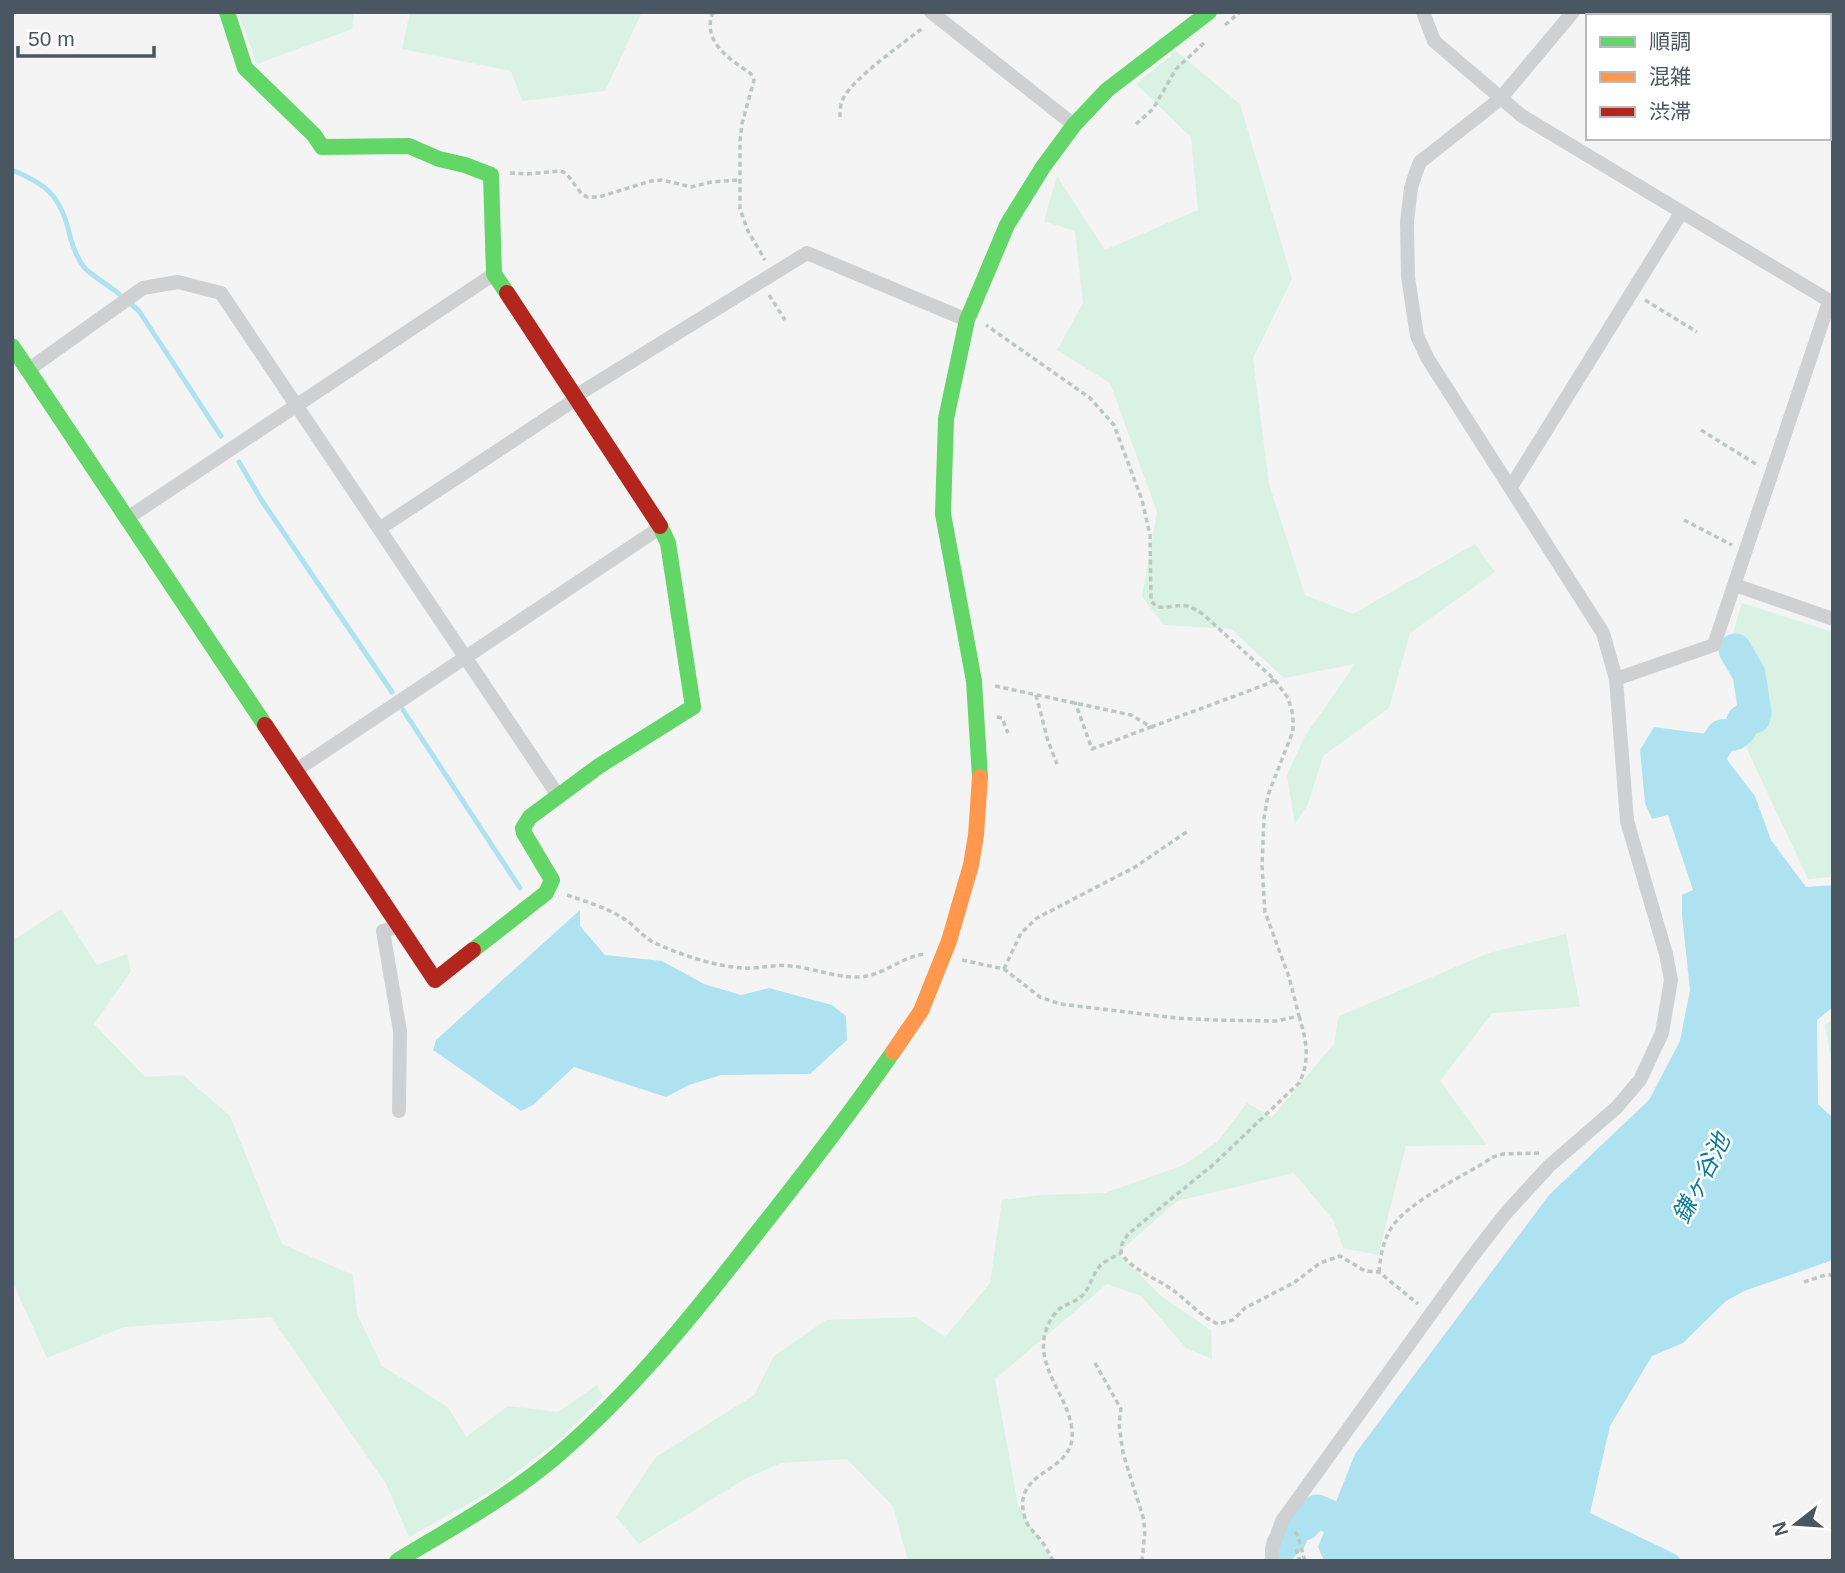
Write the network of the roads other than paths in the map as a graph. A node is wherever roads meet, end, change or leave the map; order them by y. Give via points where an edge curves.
1 (228, 12) edge
2 (1209, 12) edge
3 (1423, 12) edge
4 (1573, 12) edge
5 (932, 14) edge
6 (1500, 99) junction
7 (1074, 125) junction
8 (1681, 213) junction
9 (494, 274) junction
10 (1831, 302) edge
11 (968, 318) junction
12 (12, 346) edge
13 (28, 370) junction
14 (576, 399) junction
15 (295, 405) junction
16 (1511, 487) junction
17 (126, 519) junction
18 (661, 527) junction
19 (379, 528) junction
20 (1735, 585) junction
21 (1833, 619) edge
22 (466, 656) junction
23 (1616, 679) junction
24 (295, 771) junction
25 (557, 794) junction
26 (397, 927) junction
27 (399, 1111) dead end
28 (397, 1561) edge
29 (1272, 1561) edge

1 - 9 street via 246,68 322,147 409,146 491,175
2 - 7 street via 1107,90
3 - 6 street via 1434,41
4 - 6 street
5 - 7 street
6 - 8 street
6 - 16 street via 1420,162 1407,222 1408,277 1417,336 1428,359
7 - 11 street via 1007,225
8 - 10 street
8 - 16 street
9 - 14 street
9 - 15 street
10 - 20 street
11 - 14 street via 807,253
11 - 28 street via 946,419 943,514 974,681 981,769 971,865 921,1010 842,1125 683,1328 604,1414 551,1461 487,1507
12 - 13 street
13 - 15 street via 144,288 178,282 220,293
13 - 17 street
14 - 18 street
14 - 19 street
15 - 17 street
15 - 19 street
16 - 23 street via 1603,633
17 - 24 street
18 - 22 street
18 - 25 street via 668,543 693,707
19 - 22 street
20 - 21 street
20 - 23 street via 1714,645
22 - 24 street
22 - 25 street
23 - 29 street via 1627,821 1671,980 1662,1033 1640,1080 1506,1213 1471,1258 1283,1521
24 - 26 street
25 - 26 street via 523,827 552,880 546,893 435,980
26 - 27 street via 383,931 400,1031

